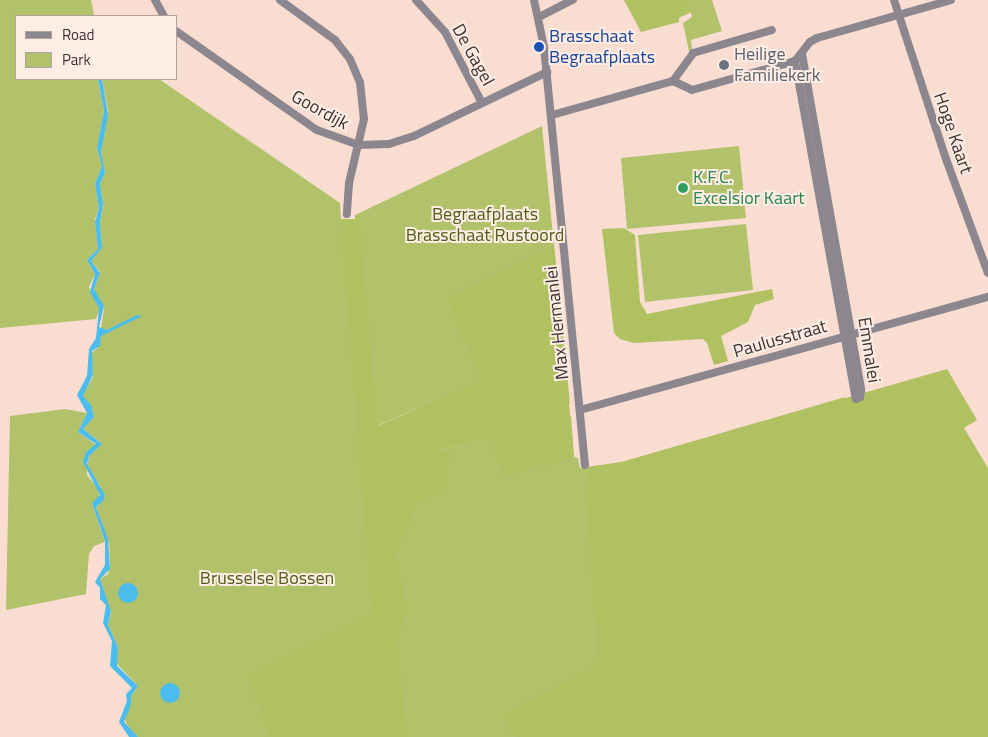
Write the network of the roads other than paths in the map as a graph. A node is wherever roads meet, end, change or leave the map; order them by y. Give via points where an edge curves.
1 (155, 0) edge
2 (280, 0) edge
3 (416, 0) edge
4 (534, 0) edge
5 (573, 0) edge
6 (894, 0) edge
7 (950, 0) edge
8 (163, 15) edge
9 (898, 15) junction
10 (539, 17) junction
11 (772, 30) dead end
12 (178, 32) edge
13 (802, 54) junction
14 (796, 61) junction
15 (547, 72) junction
16 (673, 81) junction
17 (482, 103) junction
18 (552, 115) junction
19 (359, 145) junction
20 (347, 214) dead end
21 (988, 273) edge
22 (988, 297) edge
23 (848, 336) junction
24 (580, 410) junction
25 (585, 465) dead end

1 - 8 street
2 - 19 street via 326,31 350,60 360,82 365,106
3 - 17 street, De Gagel via 445,32
4 - 10 street, Max Hermanlei
5 - 10 street
6 - 9 street, Hoge Kaart
7 - 9 street
9 - 13 street via 817,38
9 - 21 street, Hoge Kaart
10 - 15 street, Max Hermanlei
11 - 16 street via 693,53
12 - 19 street, Goordijk via 317,130
13 - 14 street
13 - 23 street, Emmalei
14 - 16 street via 692,90
14 - 23 street, Emmalei
15 - 17 street, Goordijk
15 - 18 street, Max Hermanlei
16 - 18 street
17 - 19 street, Goordijk via 402,140
18 - 24 street, Max Hermanlei
19 - 20 street via 349,183
22 - 23 street, Paulusstraat
23 - 23 street, Emmalei via 856,399 860,397 860,390
23 - 24 street, Paulusstraat
24 - 25 street, Max Hermanlei

